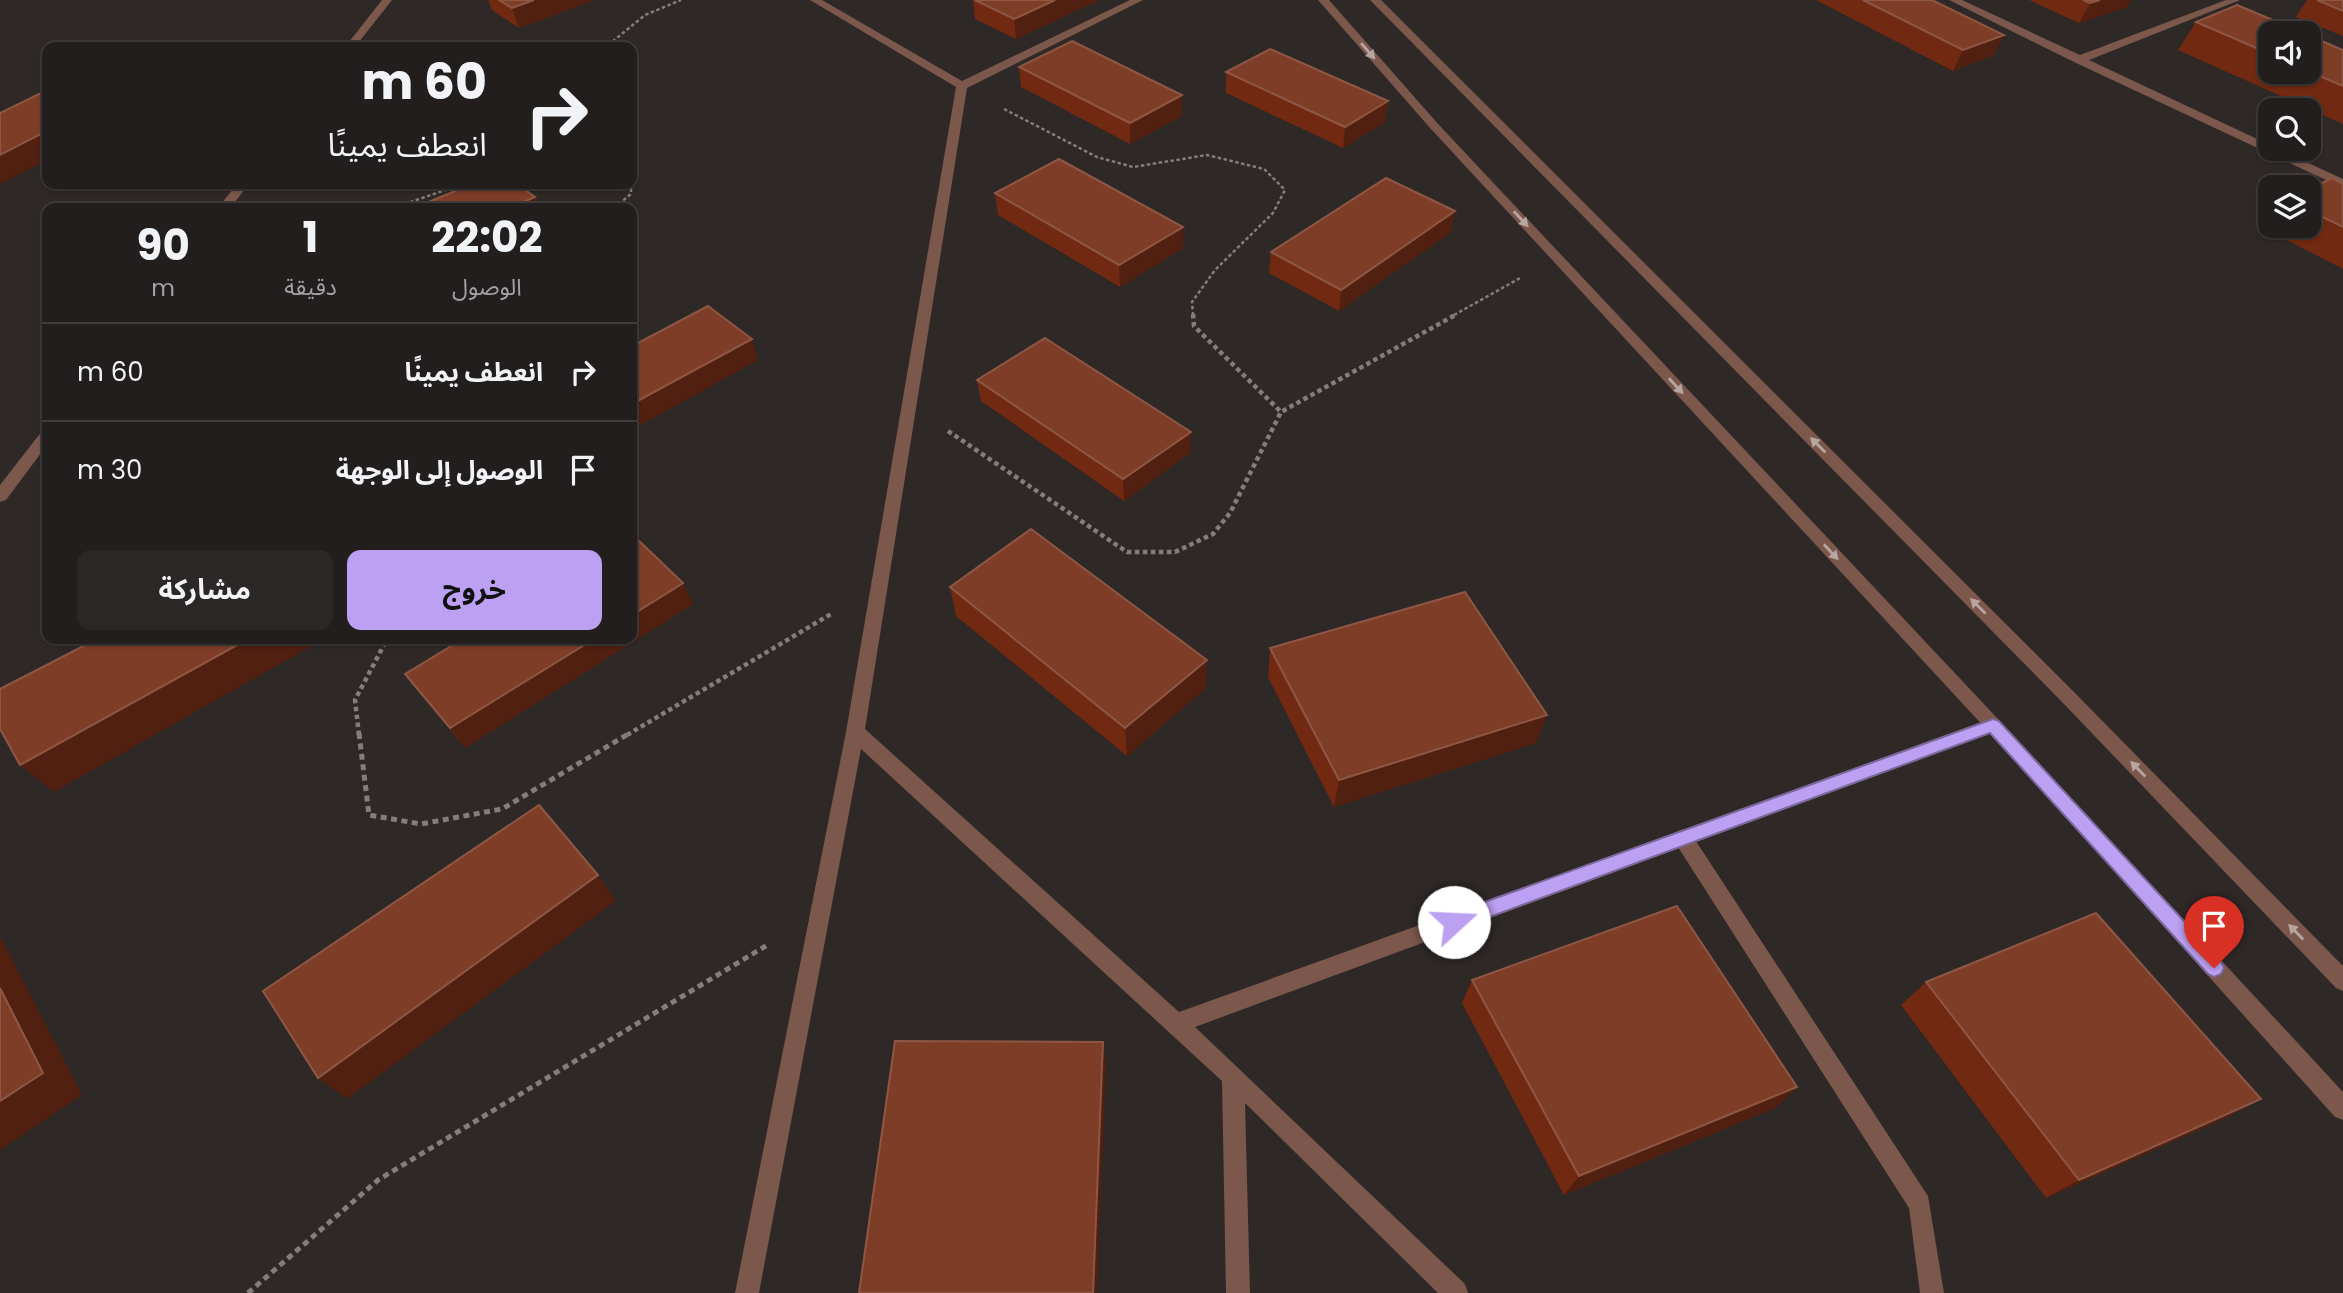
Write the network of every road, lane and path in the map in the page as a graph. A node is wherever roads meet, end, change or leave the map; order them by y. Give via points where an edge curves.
1 (387, 0) edge
2 (681, 0) edge
3 (815, 0) edge
4 (1138, 0) edge
5 (1323, 0) edge
6 (1375, 0) edge
7 (1954, 0) edge
8 (2235, 0) edge
9 (354, 42) edge
10 (612, 42) edge
11 (2078, 60) junction
12 (962, 86) junction
13 (2343, 184) edge
14 (239, 189) edge
15 (448, 189) edge
16 (631, 189) edge
17 (228, 203) edge
18 (408, 203) edge
19 (620, 203) edge
20 (1557, 258) junction
21 (909, 406) junction
22 (1281, 412) junction
23 (42, 441) edge
24 (0, 496) edge
25 (880, 585) junction
26 (384, 644) edge
27 (1993, 725) junction
28 (855, 732) junction
29 (1683, 838) junction
30 (820, 913) junction
31 (2343, 981) edge
32 (1175, 1024) junction
33 (1233, 1076) junction
34 (2343, 1109) edge
35 (248, 1293) edge
36 (747, 1293) edge
37 (1238, 1293) edge
38 (1456, 1293) edge
39 (1933, 1293) edge

1 - 9 street
2 - 10 path via 645,15
3 - 12 street
4 - 12 street
5 -> 20 street
31 -> 6 street via 2070,699
7 - 11 street
8 - 11 street
11 - 13 street
12 - 21 street
12 - 22 path via 1097,157 1133,167 1207,155 1264,169 1285,190 1273,213 1215,270 1192,302 1194,326
14 - 17 street
15 - 18 path
16 - 19 path
20 - 22 path
20 -> 27 street
21 - 22 path via 1127,552 1175,552 1213,534 1230,513
21 - 25 street
23 - 24 street
25 - 26 path via 502,808 421,824 369,815 355,700
25 - 28 street
27 - 29 street
27 - 34 street
28 - 30 street
28 - 32 street
29 - 32 street
29 - 39 street via 1920,1204
30 - 35 path via 378,1180
30 - 36 street
32 - 33 street
33 - 37 street
33 - 38 street

